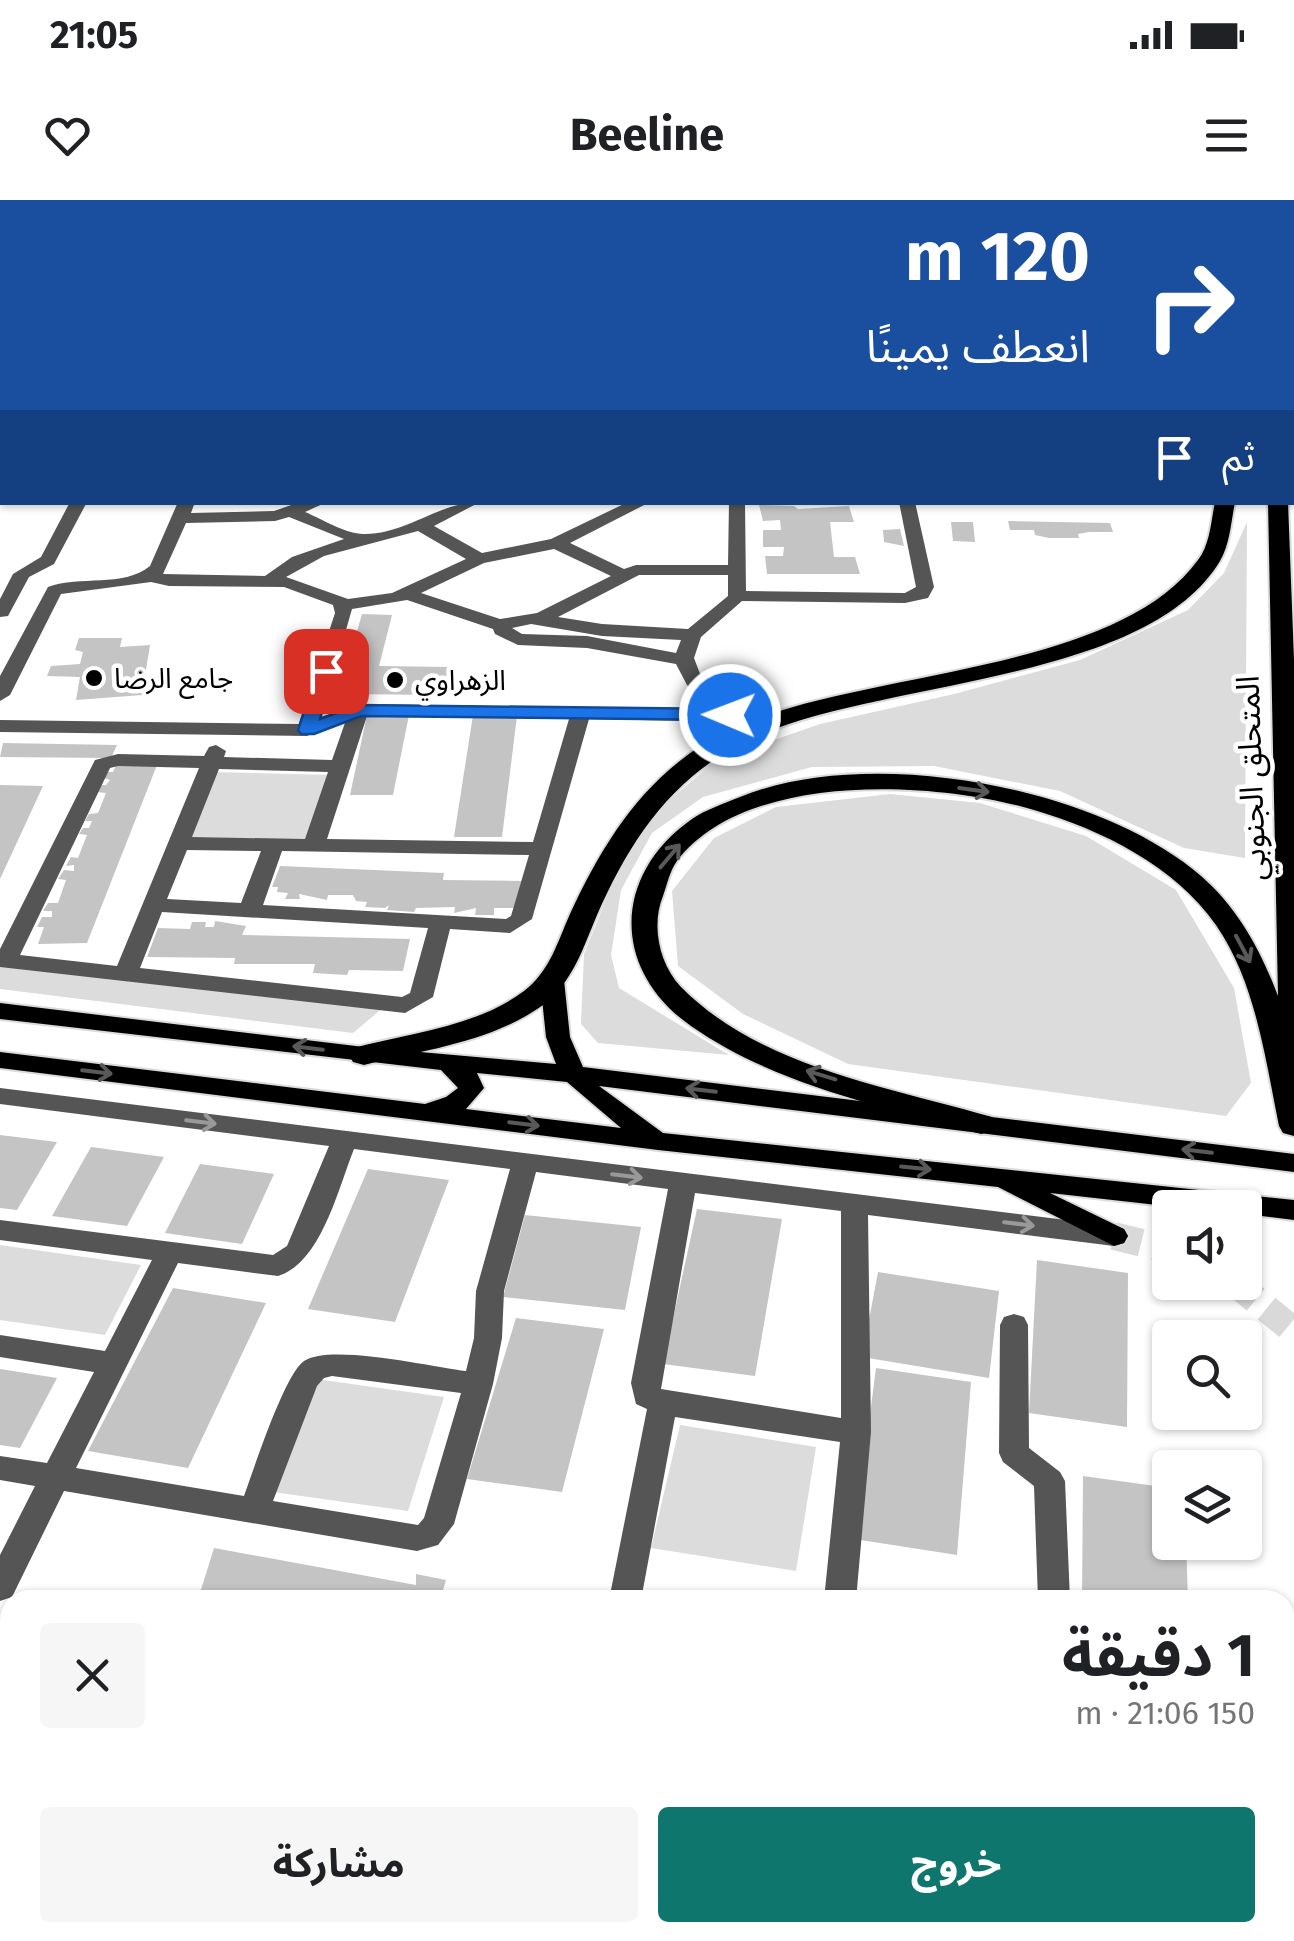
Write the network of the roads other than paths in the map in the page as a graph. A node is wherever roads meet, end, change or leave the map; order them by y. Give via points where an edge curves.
1 (77, 505) edge
2 (312, 505) edge
3 (466, 505) edge
4 (636, 505) edge
5 (737, 505) edge
6 (908, 505) edge
7 (1225, 505) edge
8 (1278, 505) edge
9 (184, 510) edge
10 (293, 513) junction
11 (420, 526) junction
12 (358, 538) junction
13 (556, 544) junction
14 (479, 559) junction
15 (3, 568) dead end
16 (738, 570) junction
17 (25, 572) junction
18 (621, 574) junction
19 (150, 576) junction
20 (271, 581) junction
21 (407, 594) junction
22 (737, 596) junction
23 (344, 606) junction
24 (1, 612) edge
25 (42, 612) junction
26 (538, 620) junction
27 (503, 626) junction
28 (693, 635) junction
29 (628, 640) junction
30 (685, 660) junction
31 (0, 695) edge
32 (359, 710) junction
33 (582, 713) junction
34 (740, 722) junction
35 (0, 726) edge
36 (224, 729) junction
37 (307, 730) junction
38 (211, 763) junction
39 (340, 766) junction
40 (180, 843) junction
41 (274, 844) junction
42 (314, 845) junction
43 (542, 848) junction
44 (155, 906) junction
45 (250, 912) junction
46 (440, 924) junction
47 (3, 960) edge
48 (126, 974) junction
49 (552, 980) junction
50 (0, 1011) edge
51 (1294, 1052) edge
52 (364, 1055) junction
53 (0, 1060) edge
54 (448, 1062) junction
55 (572, 1074) junction
56 (0, 1096) edge
57 (423, 1112) junction
58 (981, 1124) junction
59 (1294, 1126) edge
60 (658, 1140) junction
61 (344, 1141) junction
62 (1294, 1162) edge
63 (524, 1164) junction
64 (992, 1176) junction
65 (683, 1182) junction
66 (854, 1203) junction
67 (1294, 1210) edge
68 (0, 1230) edge
69 (1114, 1236) joint
70 (169, 1253) junction
71 (1014, 1325) dead end
72 (0, 1346) edge
73 (113, 1364) junction
74 (478, 1384) junction
75 (663, 1403) junction
76 (856, 1432) junction
77 (0, 1468) edge
78 (55, 1477) junction
79 (253, 1512) junction
80 (0, 1588) edge
81 (626, 1590) edge
82 (841, 1590) edge
83 (1054, 1590) edge

1 - 17 street via 46,563
2 - 10 street
3 - 11 street
4 - 13 street
5 - 16 street
6 - 22 street via 925,588 918,596
7 - 34 highway via 1210,560 1182,595 1126,625 1063,651
8 - 51 highway, المتحلق الجنوبي
9 - 10 street
9 - 19 street
10 - 12 street
11 - 12 street
11 - 14 street
12 - 20 street
13 - 14 street
13 - 18 street
14 - 21 street
15 - 17 street
16 - 18 street
16 - 22 street
17 - 24 street
18 - 26 street
19 - 20 street
19 - 25 street via 61,587
20 - 23 street
21 - 23 street
21 - 27 street
22 - 28 street
23 - 37 street
24 - 25 street
25 - 31 street
26 - 27 street
26 - 29 street
27 - 29 street via 504,634 518,640
28 - 29 street
28 - 30 street
29 - 30 street
30 - 34 street via 692,682
32 - 33 street
32 - 37 street
32 - 39 street
33 - 34 street
33 - 43 street
34 - 49 highway via 634,818
35 - 36 street
36 - 37 street
36 - 38 street
38 - 39 street
38 - 40 street
38 - 47 street via 102,764
39 - 42 street
40 - 41 street
40 - 44 street
41 - 42 street
41 - 45 street
42 - 43 street
43 - 46 street via 517,923
44 - 45 street
44 - 48 street
45 - 46 street
46 - 48 street via 422,993 411,1004
47 - 48 street
49 - 52 highway via 510,1012 478,1025
49 - 55 main road via 554,1028
52 -> 50 main road
52 - 54 main road
53 -> 57 main road
54 - 55 main road
54 - 57 main road via 471,1088 456,1104
58 -> 55 main road
55 - 60 main road
56 -> 61 street
57 -> 60 main road
58 -> 59 highway via 798,1068 706,1024 669,991 648,956 642,922 647,888 665,857 730,810 823,784 983,790 1093,822 1170,864 1230,924 1266,998
62 -> 58 main road
60 -> 64 main road
61 - 63 street
61 - 70 street via 298,1252 287,1263 269,1267
63 -> 65 street
63 - 74 street via 490,1291
64 - 67 main road
64 - 69 main road
65 - 66 street
65 - 75 street via 645,1390
66 -> 69 street
66 - 76 street
68 - 70 street
70 - 73 street
71 - 83 street via 1014,1453 1049,1481
72 - 73 street
73 - 78 street
74 - 79 street via 314,1368
74 - 79 street via 438,1524 427,1536
75 - 76 street
75 - 81 street
76 - 82 street
77 - 78 street
78 - 79 street
78 - 80 street

